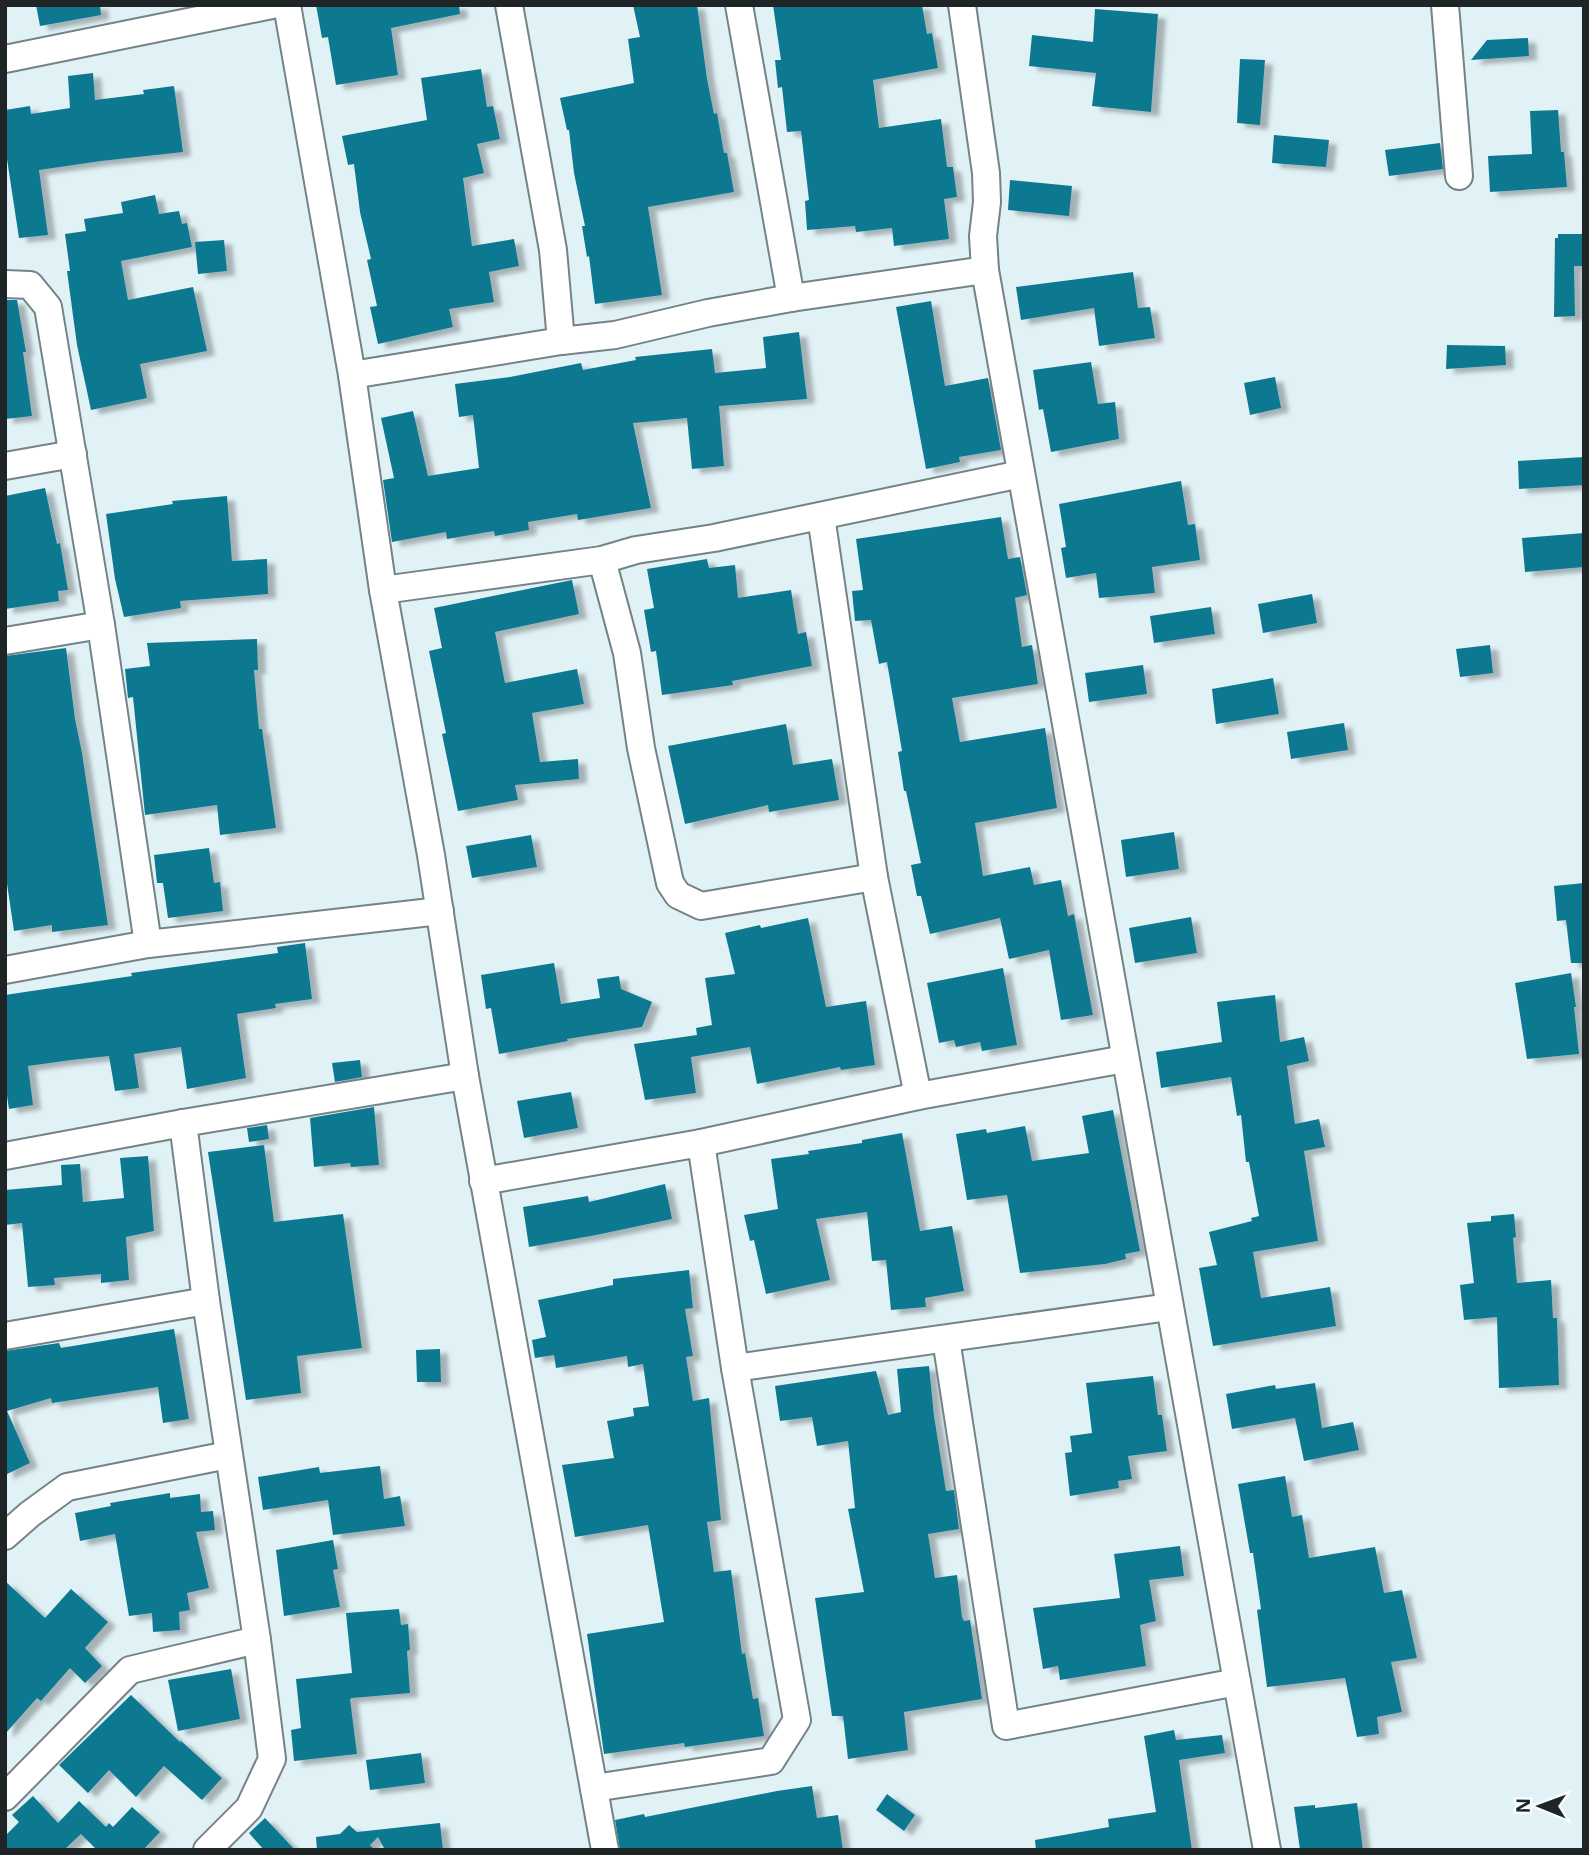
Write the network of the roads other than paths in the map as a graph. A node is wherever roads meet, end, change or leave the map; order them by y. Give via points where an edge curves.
1 (272, 5) edge
2 (287, 5) edge
3 (509, 5) edge
4 (738, 5) edge
5 (962, 5) edge
6 (1445, 5) edge
7 (5, 59) edge
8 (1459, 176) dead end
9 (985, 270) junction
10 (5, 284) edge
11 (791, 298) junction
12 (561, 341) junction
13 (352, 375) junction
14 (73, 454) junction
15 (5, 466) edge
16 (1021, 474) junction
17 (821, 516) junction
18 (602, 560) junction
19 (383, 590) junction
20 (101, 625) junction
21 (5, 642) edge
22 (874, 877) junction
23 (440, 911) junction
24 (148, 944) junction
25 (5, 970) edge
26 (1125, 1059) junction
27 (465, 1076) junction
28 (918, 1096) junction
29 (183, 1123) junction
30 (701, 1143) junction
31 (5, 1156) edge
32 (484, 1181) junction
33 (206, 1301) junction
34 (1169, 1307) junction
35 (5, 1336) edge
36 (946, 1339) junction
37 (735, 1368) junction
38 (228, 1455) junction
39 (5, 1535) edge
40 (257, 1640) junction
41 (1237, 1682) junction
42 (594, 1788) junction
43 (5, 1797) edge
44 (207, 1850) edge
45 (605, 1850) edge
46 (1266, 1850) edge

1 - 7 street
2 - 13 street
3 - 12 street via 553,250
4 - 11 street
5 - 9 street via 986,173
6 - 8 street
9 - 11 street
9 - 16 street
10 - 14 street via 30,285 48,307
11 - 12 street via 615,335
12 - 13 street
13 - 19 street
14 - 15 street
14 - 20 street
16 - 17 street
16 - 26 street
17 - 18 street
17 - 22 street
18 - 19 street
18 - 22 street via 627,653 641,748 670,883 678,895 701,906
19 - 23 street
20 - 21 street
20 - 24 street
22 - 28 street
23 - 24 street
23 - 27 street
24 - 25 street
26 - 28 street
26 - 34 street
27 - 29 street
27 - 32 street
28 - 30 street
29 - 31 street
29 - 33 street
30 - 32 street
30 - 37 street
32 - 42 street
33 - 35 street
33 - 38 street
34 - 36 street
34 - 41 street
36 - 37 street
36 - 41 street via 1006,1726
37 - 42 street via 797,1720 771,1761
38 - 39 street via 68,1487
38 - 40 street
40 - 43 street via 130,1670
40 - 44 street via 272,1759 249,1808
41 - 46 street
42 - 45 street

